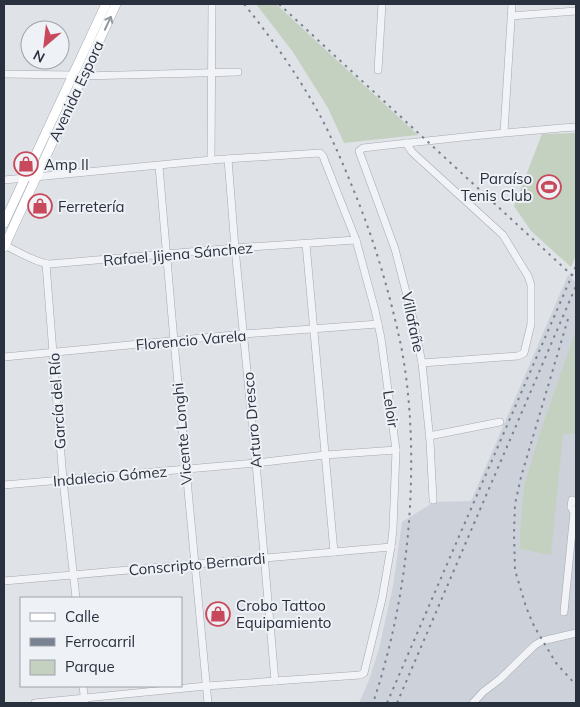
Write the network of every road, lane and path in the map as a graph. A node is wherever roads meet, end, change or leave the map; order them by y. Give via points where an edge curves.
1 (106, 4) edge
2 (116, 4) edge
3 (212, 4) edge
4 (382, 4) edge
5 (512, 4) edge
6 (576, 11) edge
7 (511, 16) junction
8 (378, 70) dead end
9 (212, 72) junction
10 (238, 72) dead end
11 (4, 74) edge
12 (72, 74) junction
13 (83, 76) junction
14 (576, 127) edge
15 (504, 132) junction
16 (406, 143) junction
17 (228, 159) junction
18 (211, 160) junction
19 (158, 166) junction
20 (24, 178) junction
21 (35, 178) junction
22 (4, 180) edge
23 (4, 223) edge
24 (356, 240) junction
25 (306, 244) junction
26 (4, 246) edge
27 (235, 248) junction
28 (166, 255) junction
29 (46, 264) junction
30 (378, 324) junction
31 (313, 328) junction
32 (244, 334) junction
33 (174, 342) junction
34 (54, 352) junction
35 (4, 357) edge
36 (422, 362) junction
37 (500, 422) dead end
38 (429, 436) junction
39 (396, 450) junction
40 (325, 455) junction
41 (256, 463) junction
42 (186, 470) junction
43 (63, 480) junction
44 (4, 485) edge
45 (433, 500) dead end
46 (572, 500) dead end
47 (575, 512) edge
48 (391, 547) junction
49 (334, 552) junction
50 (265, 558) junction
51 (195, 564) junction
52 (74, 576) junction
53 (4, 581) edge
54 (76, 597) edge
55 (564, 612) dead end
56 (576, 633) edge
57 (275, 682) junction
58 (206, 686) junction
59 (83, 687) edge
60 (84, 701) edge
61 (477, 702) edge
62 (35, 703) edge
63 (208, 703) edge

1 - 12 main road, Avenida Espora
13 -> 2 main road, Avenida Espora
3 - 9 street
4 - 8 street
5 - 7 street
6 - 7 street
7 - 15 street
9 - 10 street
9 - 13 street
9 - 18 street
11 - 12 street
12 - 20 main road, Avenida Espora
13 - 21 main road, Avenida Espora
14 - 15 street
15 - 16 street
16 - 36 street, Villafañe via 358,151 398,258
16 - 36 street via 503,235 531,285 531,324 524,353 520,356
17 - 18 street
17 - 24 street, Leloir via 320,152
17 - 27 street, Arturo Dresco
18 - 19 street
19 - 21 street
19 - 28 street, Vicente Longhi
20 - 21 street
20 - 22 street
20 - 23 main road, Avenida Espora
21 - 26 main road, Avenida Espora
24 - 25 street, Rafael Jijena Sánchez
24 - 30 street, Leloir
25 - 27 street, Rafael Jijena Sánchez
25 - 31 street
26 - 29 street, Rafael Jijena Sánchez
27 - 28 street, Rafael Jijena Sánchez
27 - 32 street, Arturo Dresco
28 - 29 street, Rafael Jijena Sánchez
28 - 33 street, Vicente Longhi
29 - 34 street, García del Río
30 - 31 street, Florencio Varela
30 - 39 street, Leloir
31 - 32 street, Florencio Varela
31 - 40 street
32 - 33 street, Florencio Varela
32 - 41 street, Arturo Dresco
33 - 34 street, Florencio Varela
33 - 42 street, Vicente Longhi
34 - 35 street, Florencio Varela
34 - 43 street, García del Río
36 - 38 street, Villafañe
37 - 38 street
38 - 45 street, Villafañe
39 - 40 street, Indalecio Gómez
39 - 48 street, Leloir
40 - 41 street, Indalecio Gómez
40 - 49 street
41 - 42 street, Indalecio Gómez
41 - 50 street, Arturo Dresco
42 - 43 street, Indalecio Gómez
42 - 51 street, Vicente Longhi
43 - 44 street, Indalecio Gómez
43 - 52 street, García del Río
46 - 47 street
47 - 55 street
48 - 49 street, Conscripto Bernardi
48 - 57 street, Leloir via 364,673
49 - 50 street, Conscripto Bernardi
50 - 51 street, Conscripto Bernardi
50 - 57 street, Arturo Dresco
51 - 52 street, Conscripto Bernardi
51 - 58 street, Vicente Longhi
52 - 53 street, Conscripto Bernardi
52 - 54 street, García del Río
56 - 61 street via 535,645
57 - 58 street
58 - 60 street
58 - 63 street, Vicente Longhi
59 - 60 street
60 - 62 street

